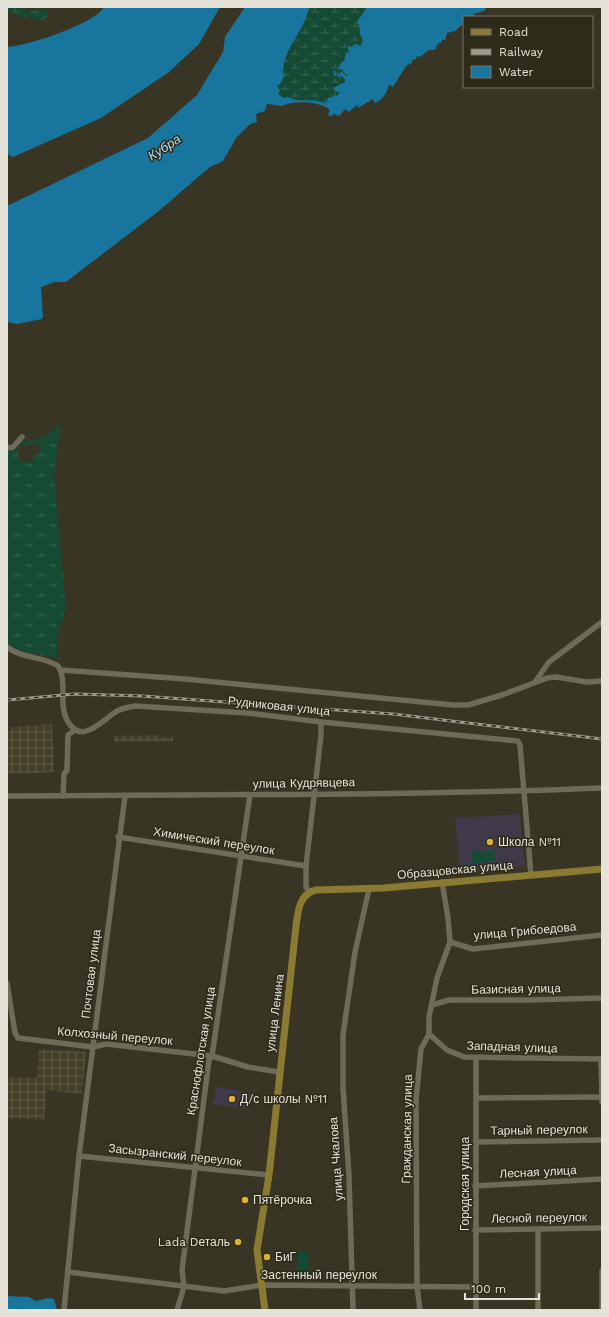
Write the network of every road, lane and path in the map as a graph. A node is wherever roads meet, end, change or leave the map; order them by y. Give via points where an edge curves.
1 (22, 437) dead end
2 (7, 448) edge
3 (602, 622) edge
4 (7, 647) edge
5 (61, 670) junction
6 (602, 681) edge
7 (535, 683) junction
8 (321, 722) junction
9 (75, 730) junction
10 (602, 788) edge
11 (524, 791) junction
12 (314, 793) junction
13 (250, 795) junction
14 (7, 796) edge
15 (64, 796) junction
16 (125, 796) junction
17 (118, 837) junction
18 (241, 856) junction
19 (306, 866) junction
20 (602, 869) edge
21 (531, 875) junction
22 (442, 882) junction
23 (369, 888) junction
24 (309, 891) junction
25 (602, 935) edge
26 (450, 942) junction
27 (7, 983) edge
28 (602, 998) edge
29 (432, 1005) junction
30 (429, 1034) junction
31 (93, 1047) junction
32 (212, 1056) junction
33 (476, 1058) junction
34 (602, 1059) edge
35 (279, 1072) junction
36 (602, 1097) edge
37 (476, 1098) junction
38 (602, 1102) edge
39 (602, 1140) edge
40 (476, 1142) junction
41 (79, 1156) junction
42 (196, 1169) junction
43 (269, 1175) junction
44 (602, 1179) edge
45 (475, 1186) junction
46 (602, 1228) edge
47 (476, 1230) junction
48 (538, 1230) junction
49 (602, 1271) edge
50 (68, 1272) junction
51 (262, 1285) junction
52 (352, 1285) junction
53 (417, 1286) junction
54 (475, 1287) junction
55 (184, 1288) junction
56 (64, 1310) edge
57 (177, 1310) edge
58 (265, 1310) edge
59 (353, 1310) edge
60 (420, 1310) edge
61 (476, 1310) edge
62 (538, 1310) edge
63 (602, 1310) edge

1 - 2 street via 13,447
3 - 7 street via 548,662
4 - 5 street via 16,653 49,660
5 - 7 street via 185,679 453,705 468,705
5 - 9 street via 66,718
6 - 7 street via 587,682 556,677
8 - 9 street, Рудниковая улица via 248,713 135,706 117,711 89,730
8 - 11 street, Рудниковая улица via 518,741
8 - 12 street
9 - 15 street via 68,735
10 - 11 street, улица Кудрявцева
11 - 12 street, улица Кудрявцева
11 - 21 street
12 - 13 street, улица Кудрявцева
12 - 19 street
13 - 16 street, улица Кудрявцева
13 - 18 street, Краснофлотская улица
14 - 15 street, улица Кудрявцева
15 - 16 street, улица Кудрявцева
16 - 17 street, Почтовая улица
17 - 18 street, Химический переулок
17 - 31 street, Почтовая улица
18 - 19 street, Химический переулок
18 - 32 street, Краснофлотская улица
19 - 24 street via 306,888
20 - 21 main road, Образцовская улица
21 - 22 main road, Образцовская улица
22 - 23 main road, Образцовская улица
22 - 26 street, Гражданская улица
23 - 24 main road, Образцовская улица
23 - 52 street, улица Чкалова via 355,952 343,1035
24 - 35 main road, улица Ленина via 303,897 298,913
25 - 26 street, улица Грибоедова via 473,949
26 - 29 street, Гражданская улица via 437,978
27 - 31 street, Колхозный переулок via 18,1038
28 - 29 street, Базисная улица via 449,1000
29 - 30 street, Гражданская улица
30 - 33 street, Западная улица via 452,1054
30 - 53 street, Гражданская улица via 421,1049 416,1101
31 - 32 street, Колхозный переулок via 106,1044
31 - 41 street, Почтовая улица
32 - 35 street, Колхозный переулок via 248,1067
32 - 42 street, Краснофлотская улица via 209,1060
33 - 34 street, Западная улица
33 - 37 street, Городская улица
34 - 36 street
35 - 43 main road, улица Ленина
36 - 37 street
36 - 38 street
37 - 40 street, Городская улица
39 - 40 street, Тарный переулок
40 - 45 street, Городская улица
41 - 42 street, Засызранский переулок
41 - 50 street, Почтовая улица
42 - 43 street, Засызранский переулок
42 - 55 street, Краснофлотская улица via 182,1270
43 - 51 main road, улица Ленина via 257,1250
44 - 45 street, Лесная улица
45 - 47 street, Городская улица
46 - 48 street, Лесной переулок
47 - 48 street, Лесной переулок
47 - 54 street, Городская улица
48 - 62 street
49 - 63 street
50 - 55 street, Застенный переулок
50 - 56 street, Почтовая улица
51 - 52 street, Застенный переулок
51 - 55 street, Застенный переулок via 224,1291
51 - 58 main road, улица Ленина
52 - 53 street, Застенный переулок
52 - 59 street, улица Чкалова
53 - 54 street, Застенный переулок
53 - 60 street, Гражданская улица
54 - 61 street, Городская улица
55 - 57 street, Краснофлотская улица

